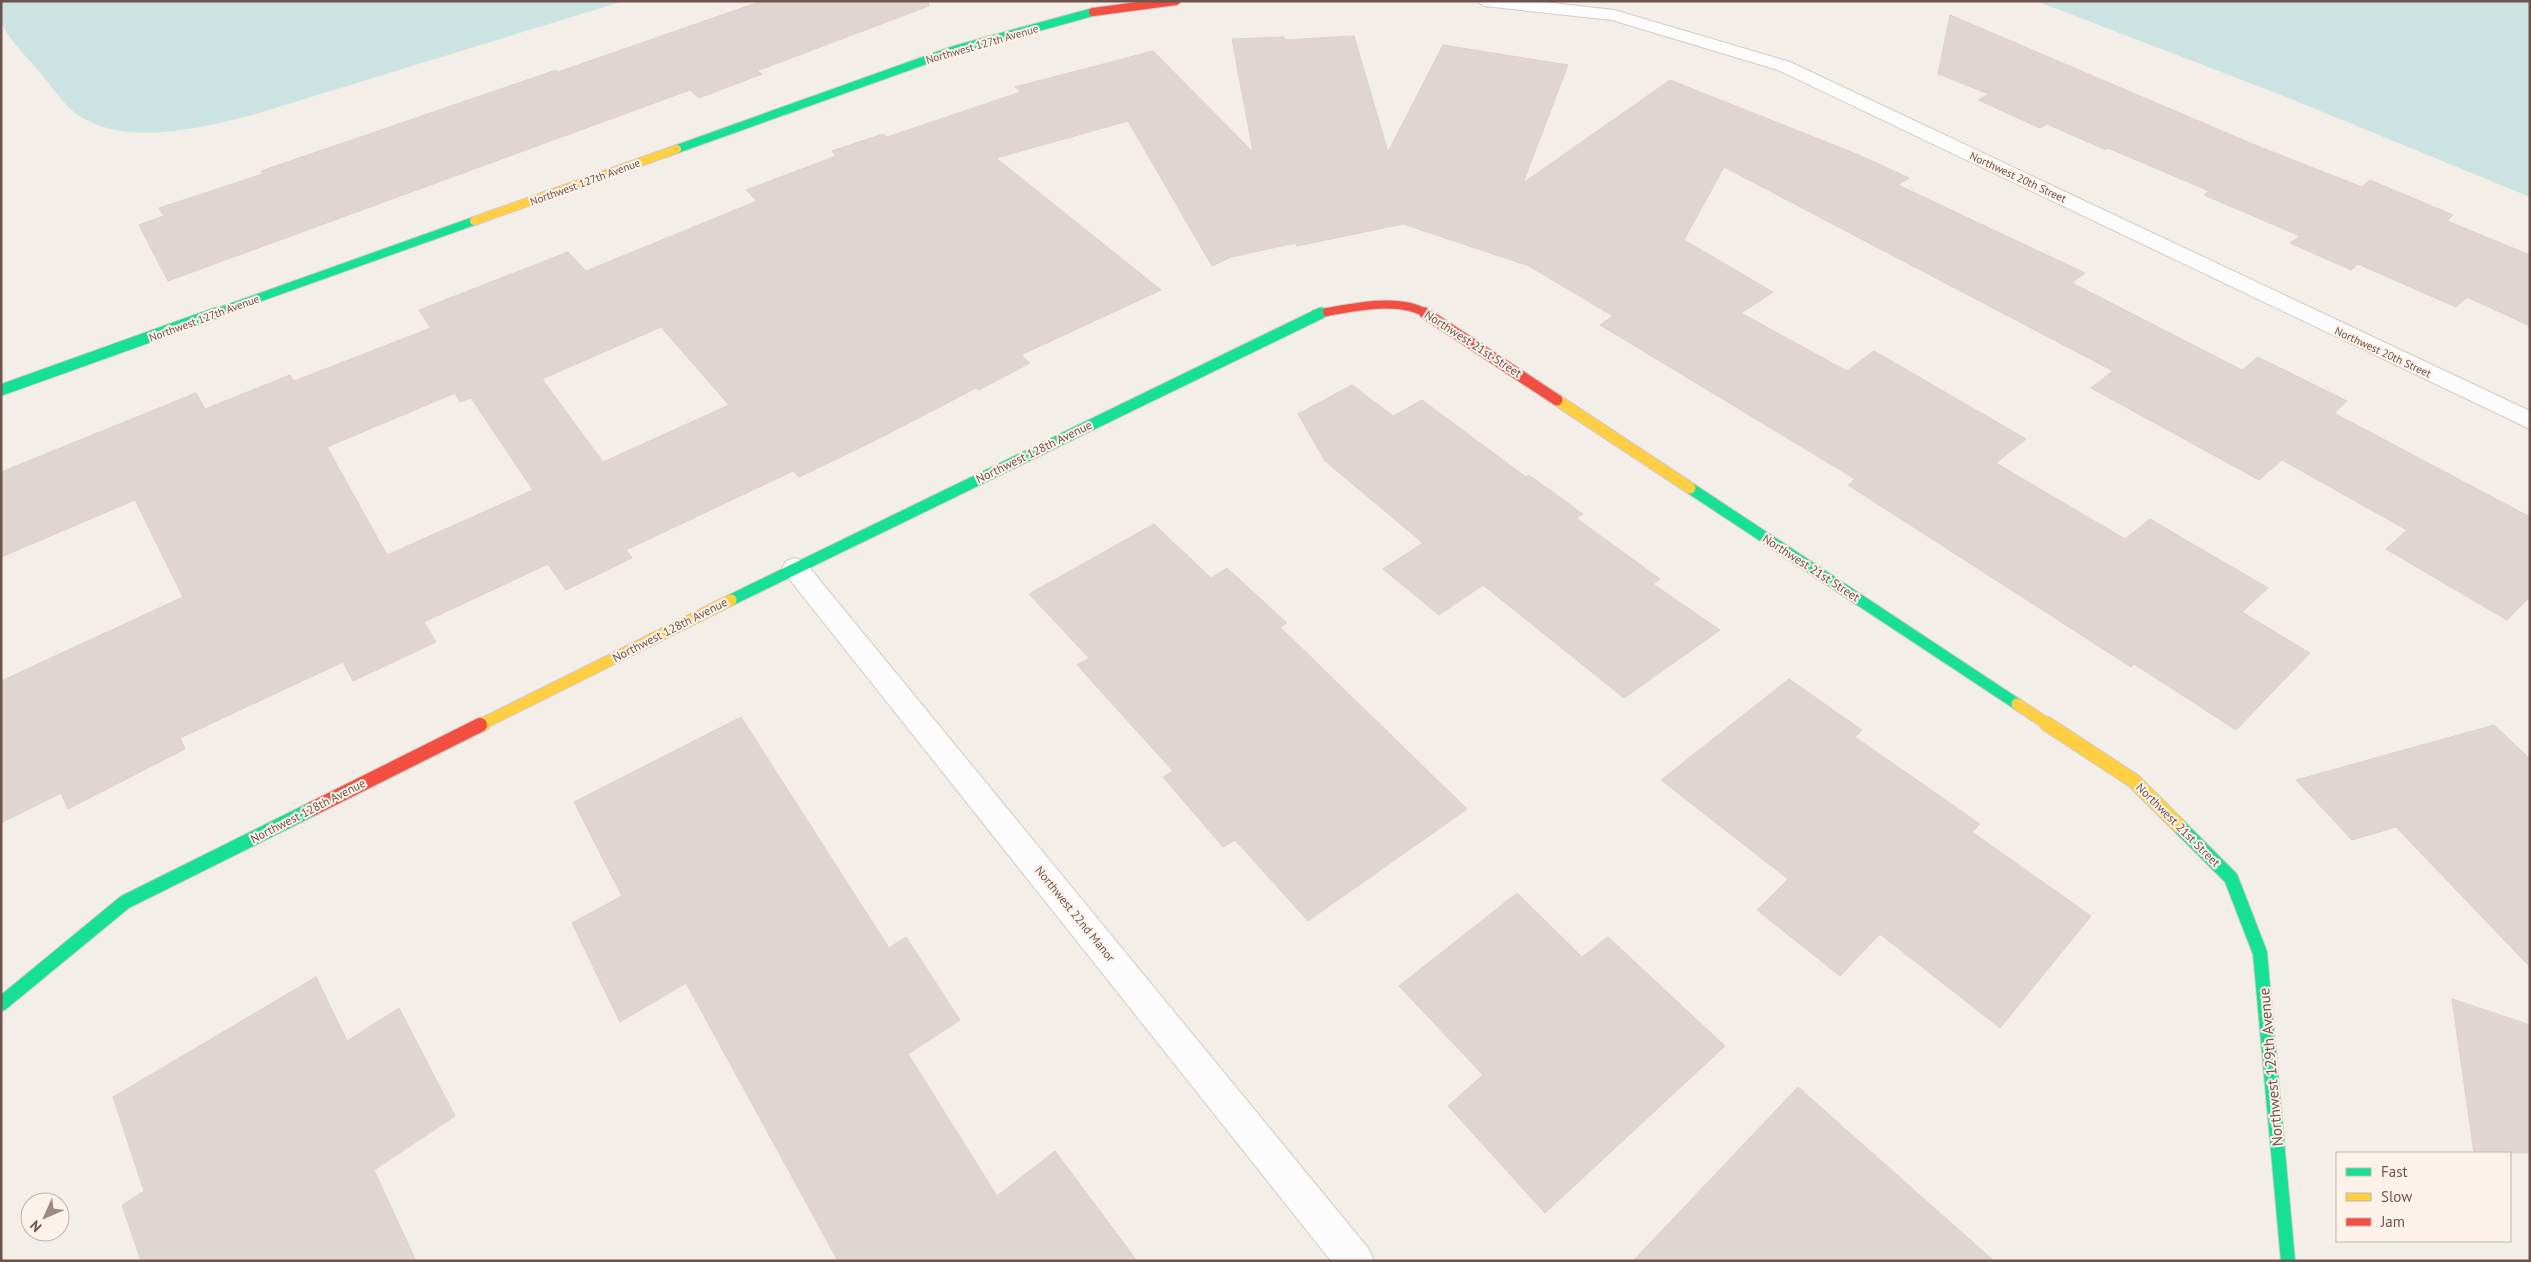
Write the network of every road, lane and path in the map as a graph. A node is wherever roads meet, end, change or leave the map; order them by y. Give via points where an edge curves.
1 (1176, 1) edge
2 (1484, 1) edge
3 (1365, 305) joint
4 (1, 390) edge
5 (2530, 421) edge
6 (795, 568) junction
7 (2231, 878) joint
8 (1, 1004) edge
9 (1355, 1261) edge
10 (2288, 1261) edge

1 - 4 street, Northwest 127th Avenue via 1097,12 954,50
2 - 5 street, Northwest 20th Street via 1614,15 1784,66
3 - 6 street, Northwest 128th Avenue via 1316,314
3 - 7 street, Northwest 21st Street via 1416,307 2134,781
6 - 8 street, Northwest 128th Avenue via 125,902
6 - 9 street, Northwest 22nd Manor
7 - 10 street, Northwest 129th Avenue via 2260,953

